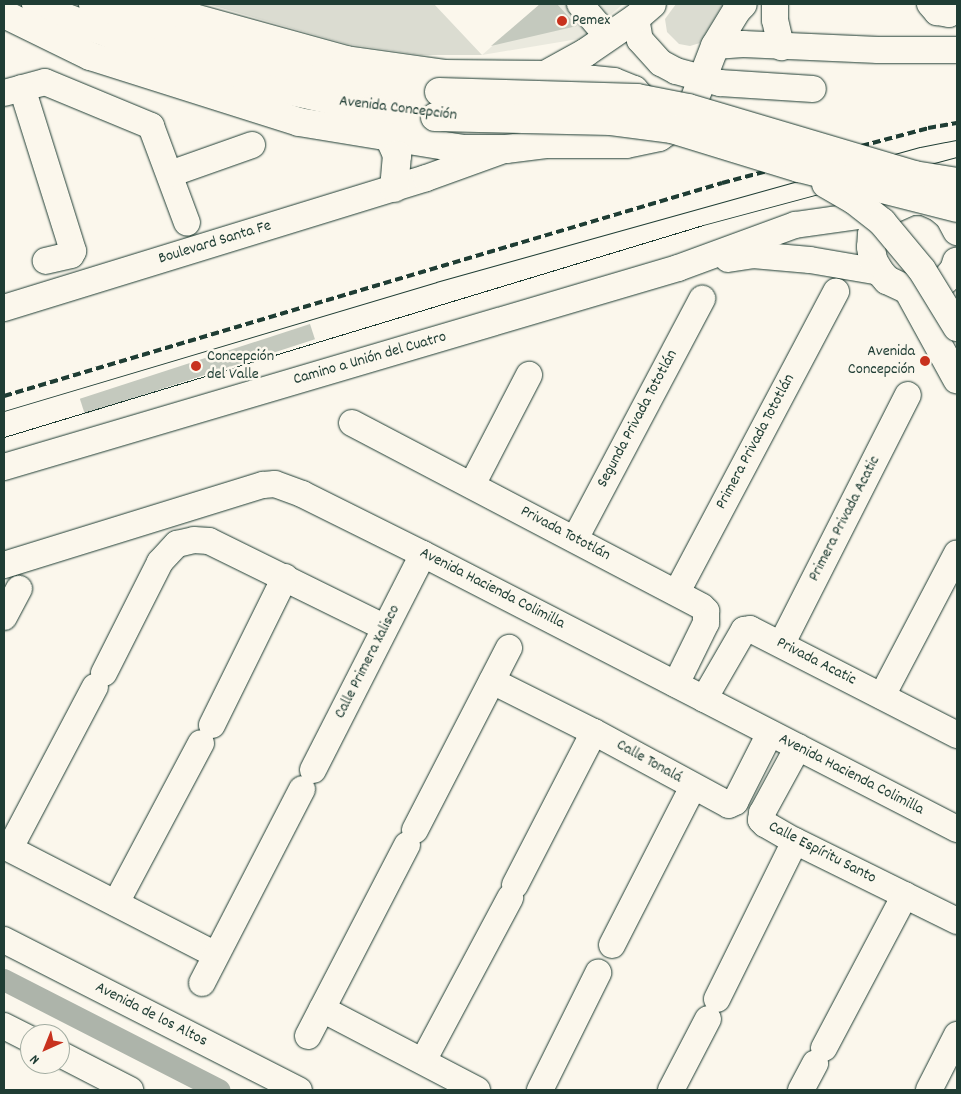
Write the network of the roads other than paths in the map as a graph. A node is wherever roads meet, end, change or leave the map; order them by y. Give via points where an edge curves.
1 (36, 4) edge
2 (93, 4) edge
3 (153, 4) edge
4 (582, 4) edge
5 (743, 4) edge
6 (775, 4) edge
7 (930, 4) edge
8 (957, 10) edge
9 (644, 11) edge
10 (4, 14) edge
11 (608, 37) junction
12 (715, 46) junction
13 (781, 47) junction
14 (957, 50) edge
15 (545, 76) junction
16 (702, 77) junction
17 (813, 89) dead end
18 (13, 91) edge
19 (437, 104) junction
20 (389, 138) junction
21 (639, 141) junction
22 (252, 145) dead end
23 (464, 149) junction
24 (506, 149) junction
25 (799, 168) junction
26 (170, 174) junction
27 (426, 178) junction
28 (957, 182) edge
29 (394, 188) junction
30 (957, 197) edge
31 (924, 202) junction
32 (957, 208) edge
33 (886, 212) junction
34 (187, 223) dead end
35 (957, 231) edge
36 (46, 260) dead end
37 (678, 268) junction
38 (956, 270) edge
39 (880, 272) junction
40 (908, 290) junction
41 (836, 292) dead end
42 (702, 299) dead end
43 (4, 308) edge
44 (957, 327) edge
45 (529, 375) dead end
46 (957, 379) edge
47 (908, 395) dead end
48 (352, 423) dead end
49 (4, 467) edge
50 (472, 485) junction
51 (575, 539) junction
52 (957, 553) edge
53 (423, 554) junction
54 (4, 565) edge
55 (285, 577) junction
56 (19, 589) dead end
57 (676, 592) junction
58 (4, 618) edge
59 (384, 628) junction
60 (782, 643) junction
61 (509, 648) dead end
62 (492, 681) junction
63 (676, 684) junction
64 (882, 696) junction
65 (704, 698) junction
66 (594, 732) junction
67 (770, 733) junction
68 (957, 735) edge
69 (798, 747) junction
70 (693, 787) junction
71 (957, 829) edge
72 (795, 842) junction
73 (7, 847) edge
74 (905, 895) junction
75 (116, 903) junction
76 (957, 921) edge
77 (4, 940) edge
78 (612, 945) dead end
79 (216, 955) junction
80 (598, 973) dead end
81 (202, 983) dead end
82 (322, 1009) junction
83 (4, 1026) edge
84 (20, 1034) edge
85 (957, 1035) edge
86 (308, 1036) dead end
87 (70, 1059) edge
88 (423, 1061) junction
89 (130, 1090) edge
90 (299, 1090) edge
91 (478, 1090) edge
92 (540, 1090) edge
93 (671, 1090) edge
94 (801, 1090) edge
95 (928, 1090) edge

1 - 19 main road, Avenida Concepción via 173,57 282,89 377,110
2 - 19 main road, Avenida Concepción via 257,58
3 - 15 main road via 346,60 444,74
4 - 11 street
5 - 12 main road
6 - 13 street
7 - 8 street via 937,12 949,14
9 - 11 main road, Boulevard Santa Fe
9 - 16 street via 640,40 652,55 676,71
10 - 20 main road via 90,56 300,122
11 - 15 main road, Boulevard Santa Fe
12 - 13 street
12 - 16 main road
13 - 14 street
15 - 21 main road via 614,82 634,90 647,103 652,114 650,130
15 - 23 street, Boulevard Santa Fe via 516,89 491,109
16 - 17 street via 720,83
16 - 21 main road via 693,103 678,124 659,137
18 - 26 street via 45,82 147,124 153,128
18 - 36 street via 73,251 71,255
19 - 25 main road, Avenida Concepción, bridge via 672,129
19 - 28 main road, Avenida Concepción, bridge via 637,98 688,108 914,175
20 - 23 main road
20 - 29 main road via 397,155
21 - 24 main road via 626,144 546,144
22 - 26 street
23 - 24 main road
23 - 27 street, Boulevard Santa Fe
24 - 27 street, Boulevard Santa Fe
25 - 32 main road, bridge
25 - 44 main road, bridge via 854,200 882,222 922,270
26 - 34 street
27 - 29 street, Boulevard Santa Fe
29 - 43 street, Boulevard Santa Fe
30 - 31 main road
31 - 33 main road via 911,201
31 - 35 main road via 949,216
33 - 37 street, Camino a Unión del Cuatro via 795,225
33 - 39 main road via 877,223 872,241 873,260
37 - 39 street, Camino a Unión del Cuatro via 753,255 810,260
37 - 49 street, Camino a Unión del Cuatro
38 - 40 main road via 934,286
39 - 40 main road via 887,280
40 - 46 main road
41 - 57 street, Primera Privada Tototlán
42 - 51 street, Segunda Privada Tototlán via 678,320
45 - 50 street
47 - 60 street, Primera Privada Acatic
48 - 50 street, Privada Tototlán
50 - 51 street, Privada Tototlán
51 - 57 street, Privada Tototlán
52 - 64 street
53 - 54 street, Avenida Hacienda Colimilla via 302,494 275,484
53 - 59 street, Calle Primera Xalisco
53 - 63 street, Avenida Hacienda Colimilla
55 - 59 street
55 - 73 street via 209,541 185,541 168,552
55 - 75 street
56 - 58 street
57 - 63 street, Privada Tototlán via 702,607 707,617
59 - 79 street, Calle Primera Xalisco
60 - 64 street, Privada Acatic
60 - 65 street, Privada Acatic via 750,629 744,630
61 - 62 street
62 - 66 street, Calle Tonalá
62 - 82 street
63 - 65 street, Avenida Hacienda Colimilla
64 - 68 street, Privada Acatic
65 - 67 street, Avenida Hacienda Colimilla
66 - 70 street, Calle Tonalá
66 - 88 street
67 - 69 street, Avenida Hacienda Colimilla
67 - 70 street, Calle Tonalá via 732,805
69 - 71 street, Avenida Hacienda Colimilla
69 - 72 street, Calle Espíritu Santo via 761,820
70 - 78 street
72 - 74 street, Calle Espíritu Santo
72 - 93 street
73 - 75 street
74 - 76 street, Calle Espíritu Santo
74 - 94 street
75 - 79 street
77 - 90 street, Avenida de los Altos
79 - 81 street, Calle Primera Xalisco
80 - 92 street
82 - 86 street
82 - 88 street
83 - 84 street
85 - 95 street
87 - 89 street
88 - 91 street

